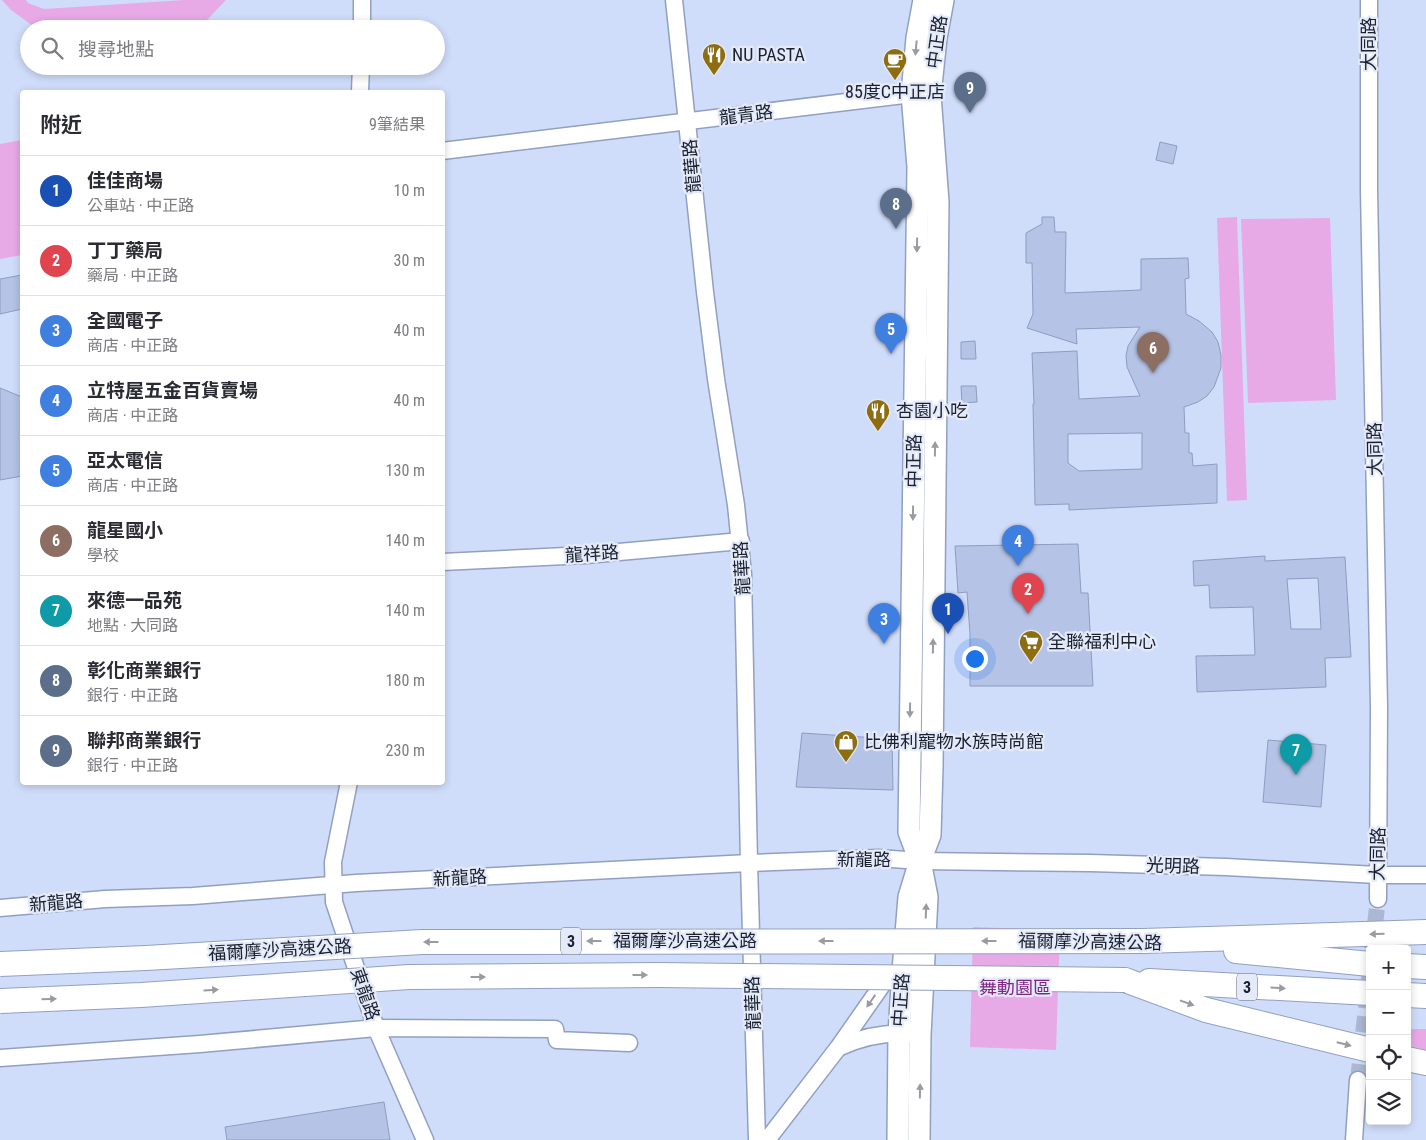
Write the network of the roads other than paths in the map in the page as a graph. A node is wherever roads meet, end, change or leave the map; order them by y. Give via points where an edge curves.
1 (362, 0) edge
2 (674, 0) edge
3 (924, 0) edge
4 (943, 0) edge
5 (1369, 0) edge
6 (362, 20) edge
7 (360, 75) edge
8 (360, 90) edge
9 (921, 95) junction
10 (688, 122) junction
11 (445, 151) edge
12 (741, 541) junction
13 (445, 562) edge
14 (911, 670) junction
15 (933, 673) junction
16 (348, 785) edge
17 (920, 861) junction
18 (749, 863) junction
19 (1377, 875) junction
20 (1426, 875) edge
21 (335, 885) junction
22 (1378, 899) tunnel mouth
23 (0, 908) edge
24 (1426, 932) edge
25 (1143, 941) junction
26 (0, 964) edge
27 (1366, 964) edge
28 (1411, 966) edge
29 (1426, 967) edge
30 (913, 971) junction
31 (1125, 980) junction
32 (1366, 993) edge
33 (1411, 995) edge
34 (1426, 996) edge
35 (0, 1001) edge
36 (376, 1028) junction
37 (899, 1033) junction
38 (920, 1036) junction
39 (630, 1044) dead end
40 (838, 1048) junction
41 (1366, 1049) edge
42 (0, 1058) edge
43 (1411, 1060) edge
44 (1426, 1063) edge
45 (1358, 1080) tunnel mouth
46 (425, 1140) edge
47 (757, 1140) edge
48 (767, 1140) edge
49 (898, 1140) edge
50 (919, 1140) edge
51 (1354, 1140) edge

1 - 6 street
2 - 10 street, 龍華路
3 -> 9 main road, 中正路 via 917,38
4 - 9 main road, 中正路
5 - 19 street, 大同路 via 1369,190 1379,707
7 - 8 street
9 - 10 street, 龍青路
9 -> 14 main road, 中正路
15 -> 9 main road, 中正路 via 938,202
10 - 11 street, 龍青路
10 - 12 street, 龍華路 via 716,379
12 - 13 street, 龍祥路 via 586,555
12 - 18 street, 龍華路
14 - 15 main road
14 -> 17 main road, 中正路 via 909,832
15 - 17 main road, 中正路 via 930,835
16 - 21 street, 東龍路 via 334,862
17 - 18 street, 新龍路 via 878,858
17 - 19 street, 光明路 via 1100,863
17 - 30 main road, 中正路 via 926,897
18 - 21 street, 新龍路
18 - 47 street, 龍華路
19 - 20 street, 光明路
19 - 22 street, 大同路
21 - 23 street, 新龍路
21 - 36 street, 東龍路 via 334,902
24 -> 25 highway
25 -> 26 highway, 福爾摩沙高速公路 / 3, bridge via 422,942
25 - 27 highway, 福爾摩沙高速公路 / 3
28 - 29 highway
30 - 37 main road, 中正路
30 - 38 main road, 中正路
30 -> 40 street via 887,978
31 -> 32 highway, 福爾摩沙高速公路 / 3
35 -> 31 highway, 福爾摩沙高速公路 / 3, bridge via 409,977 668,975
31 -> 41 highway via 1206,1010
33 - 34 highway
36 - 39 street via 555,1030 557,1040
36 - 42 street
36 - 46 street, 東龍路
37 - 38 street
37 - 40 street via 858,1039
37 - 49 main road, 中正路
50 -> 38 main road, 中正路
40 - 48 street
43 - 44 highway
45 - 51 street

